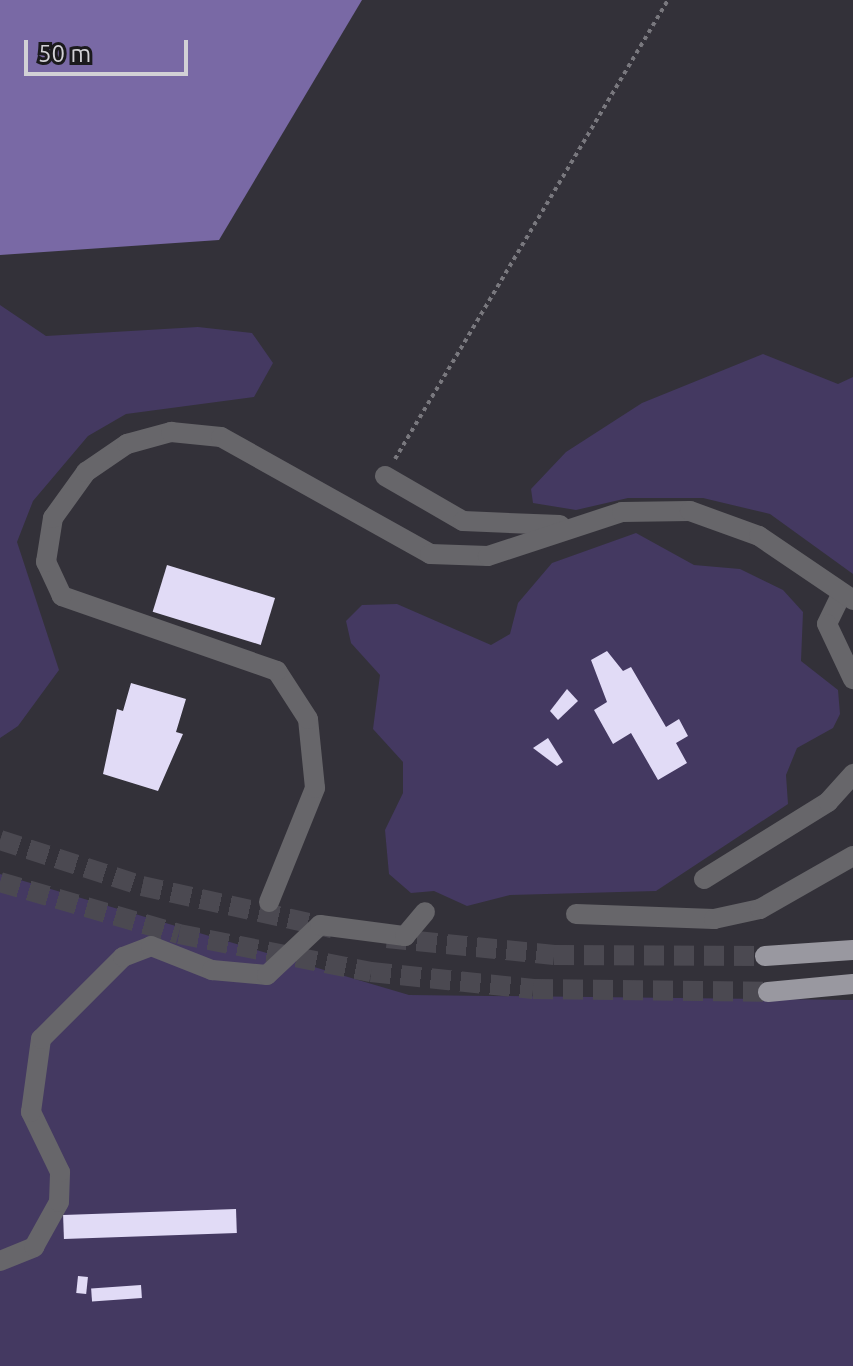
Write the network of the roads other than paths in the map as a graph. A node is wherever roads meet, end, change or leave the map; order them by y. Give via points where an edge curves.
1 (385, 476) road end
2 (576, 525) junction
3 (848, 596) edge
4 (853, 679) edge
5 (853, 774) edge
6 (853, 856) edge
7 (704, 879) dead end
8 (269, 902) dead end
9 (425, 912) dead end
10 (576, 914) dead end
11 (853, 950) edge
12 (765, 956) tunnel mouth
13 (853, 984) edge
14 (768, 992) tunnel mouth
15 (0, 1261) edge

1 - 2 street via 463,521
2 - 3 street via 622,512 690,511 759,536
2 - 8 street via 488,556 430,554 221,437 171,432 127,444 86,472 53,518 46,562 62,596 277,671 308,719 315,788
3 - 4 street via 827,624
5 - 7 street via 828,802
6 - 10 street via 760,909 714,919
9 - 15 street via 405,936 320,925 267,975 212,970 151,946 123,957 41,1039 31,1112 60,1172 59,1202 34,1247
11 - 12 main road
13 - 14 main road

